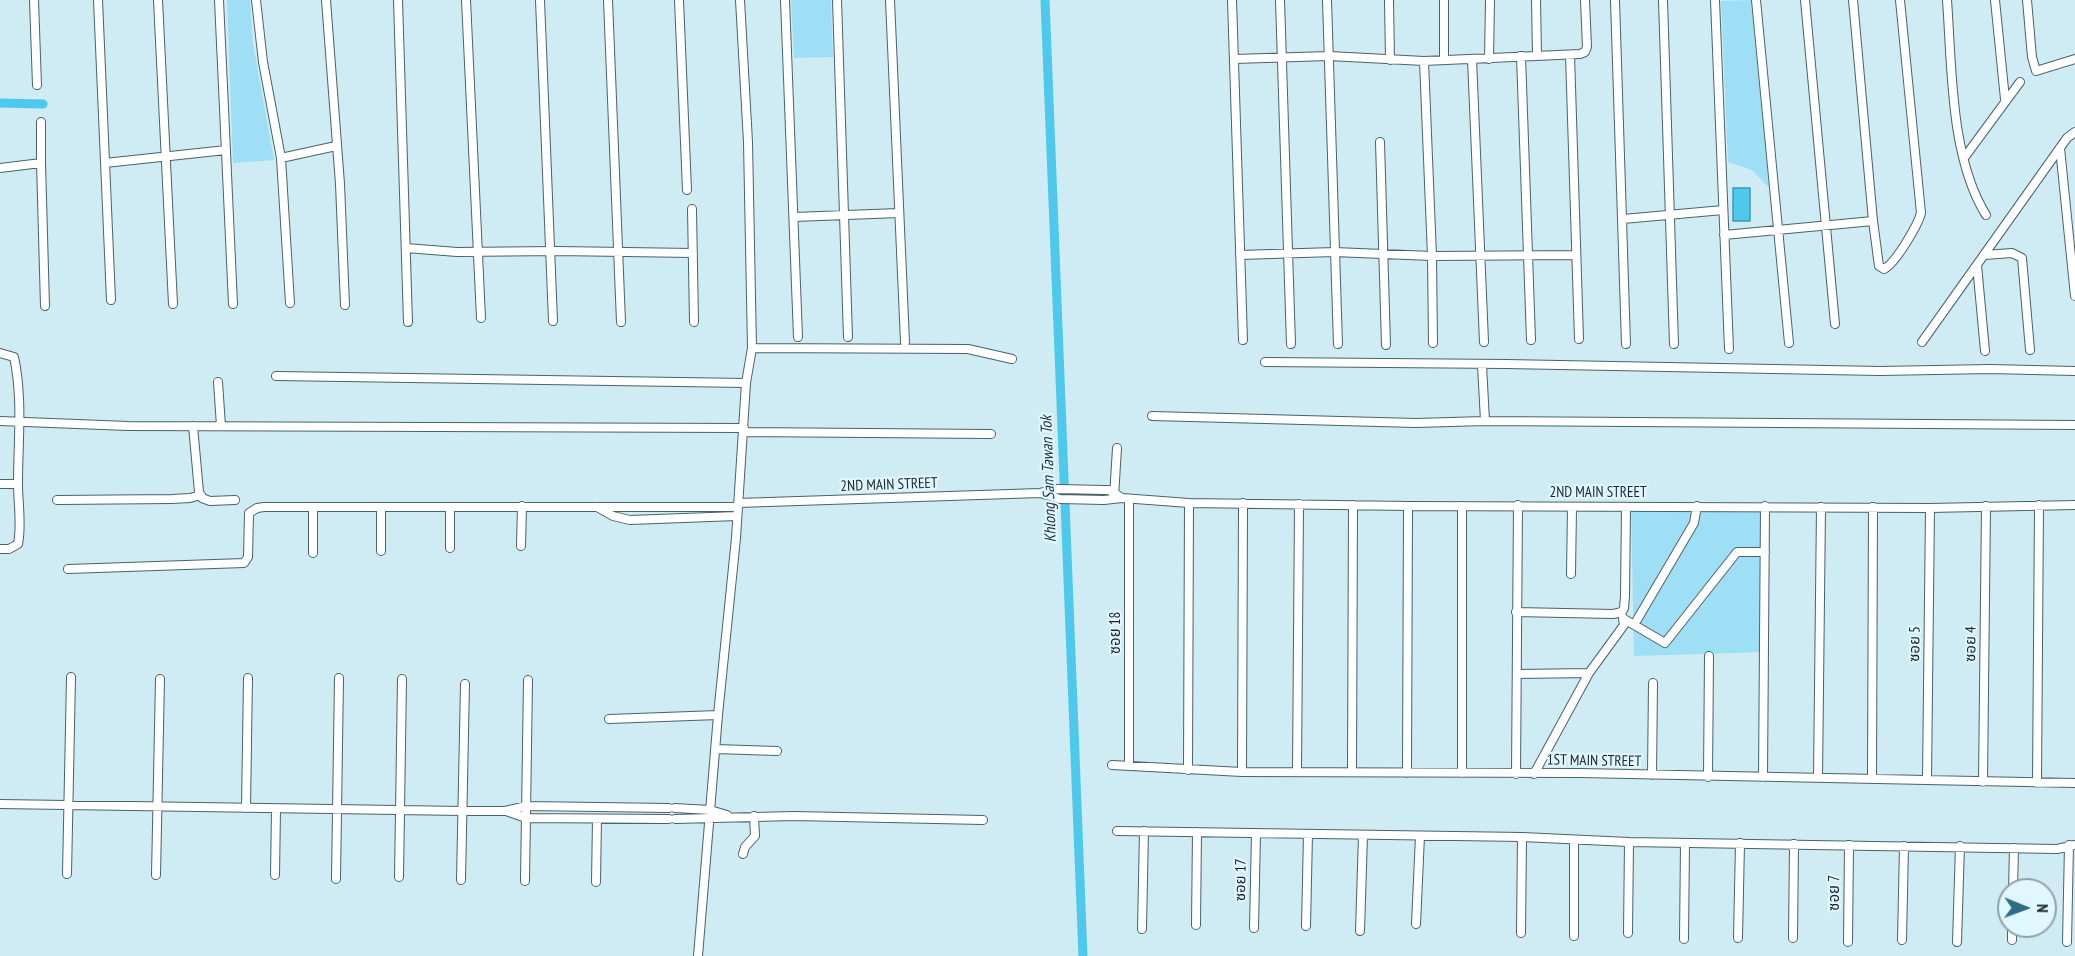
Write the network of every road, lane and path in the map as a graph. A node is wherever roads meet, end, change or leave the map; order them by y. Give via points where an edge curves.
1 (34, 0) edge
2 (98, 0) edge
3 (158, 0) edge
4 (219, 0) edge
5 (256, 0) edge
6 (326, 0) edge
7 (398, 0) edge
8 (466, 0) edge
9 (540, 0) edge
10 (608, 0) edge
11 (679, 0) edge
12 (740, 0) edge
13 (785, 0) edge
14 (837, 0) edge
15 (890, 0) edge
16 (1232, 0) edge
17 (1280, 0) edge
18 (1328, 0) edge
19 (1389, 0) edge
20 (1443, 0) edge
21 (1490, 0) edge
22 (1536, 0) edge
23 (1585, 0) edge
24 (1615, 0) edge
25 (1625, 0) edge
26 (1663, 0) edge
27 (1715, 0) edge
28 (1756, 0) edge
29 (1805, 0) edge
30 (1853, 0) edge
31 (1900, 0) edge
32 (1947, 0) edge
33 (1995, 0) edge
34 (2026, 0) edge
35 (1537, 55) junction
36 (1570, 55) junction
37 (1329, 56) junction
38 (1521, 56) junction
39 (1234, 58) junction
40 (1281, 58) junction
41 (1444, 59) junction
42 (1472, 59) junction
43 (1489, 59) junction
44 (2075, 59) edge
45 (1390, 60) junction
46 (1424, 61) junction
47 (2020, 82) dead end
48 (37, 85) dead end
49 (2005, 99) junction
50 (42, 122) dead end
51 (2075, 132) edge
52 (1380, 142) dead end
53 (336, 146) junction
54 (2060, 148) junction
55 (226, 150) junction
56 (167, 156) junction
57 (280, 158) junction
58 (1964, 158) junction
59 (41, 163) junction
60 (105, 163) junction
61 (0, 168) edge
62 (687, 190) dead end
63 (692, 209) dead end
64 (1723, 210) junction
65 (899, 213) junction
66 (845, 215) junction
67 (1670, 215) junction
68 (1986, 215) dead end
69 (794, 217) junction
70 (1623, 219) junction
71 (1873, 220) junction
72 (1826, 225) junction
73 (1779, 230) junction
74 (1724, 235) junction
75 (2072, 235) edge
76 (406, 248) junction
77 (477, 251) junction
78 (550, 251) junction
79 (619, 252) junction
80 (1334, 252) junction
81 (693, 253) junction
82 (1287, 254) junction
83 (1383, 254) junction
84 (1527, 254) junction
85 (1240, 255) junction
86 (1575, 255) junction
87 (1984, 255) junction
88 (1432, 256) junction
89 (1480, 256) junction
90 (1977, 265) junction
91 (2075, 296) edge
92 (111, 300) dead end
93 (290, 303) dead end
94 (173, 304) dead end
95 (233, 304) dead end
96 (345, 304) dead end
97 (45, 306) dead end
98 (481, 318) dead end
99 (553, 321) dead end
100 (408, 322) dead end
101 (621, 322) dead end
102 (694, 322) dead end
103 (1835, 324) dead end
104 (798, 337) dead end
105 (848, 337) dead end
106 (1579, 339) dead end
107 (1243, 340) dead end
108 (1531, 340) dead end
109 (905, 342) dead end
110 (1484, 342) dead end
111 (1922, 342) dead end
112 (1433, 343) dead end
113 (1789, 343) dead end
114 (1291, 344) dead end
115 (1338, 344) dead end
116 (1626, 344) dead end
117 (1674, 344) dead end
118 (1386, 345) dead end
119 (752, 348) junction
120 (1729, 349) dead end
121 (2030, 350) dead end
122 (1985, 351) dead end
123 (0, 353) edge
124 (1012, 359) dead end
125 (1265, 362) dead end
126 (1482, 365) junction
127 (2075, 371) edge
128 (276, 376) dead end
129 (218, 382) dead end
130 (746, 383) junction
131 (1152, 416) dead end
132 (0, 421) edge
133 (1485, 421) junction
134 (19, 422) junction
135 (2075, 425) edge
136 (194, 426) junction
137 (220, 426) junction
138 (744, 430) junction
139 (991, 434) dead end
140 (1117, 448) dead end
141 (0, 484) edge
142 (18, 484) junction
143 (1040, 494) junction
144 (201, 495) junction
145 (1120, 498) junction
146 (57, 500) dead end
147 (235, 500) dead end
148 (1190, 503) junction
149 (1243, 503) junction
150 (1299, 504) junction
151 (738, 505) junction
152 (1353, 505) junction
153 (1518, 505) junction
154 (2039, 505) junction
155 (2075, 505) edge
156 (522, 506) junction
157 (596, 506) junction
158 (1408, 506) junction
159 (1462, 506) junction
160 (1696, 506) junction
161 (1765, 506) junction
162 (1986, 506) junction
163 (313, 507) junction
164 (450, 507) junction
165 (1572, 507) junction
166 (1626, 507) junction
167 (1821, 507) junction
168 (1873, 507) junction
169 (381, 508) junction
170 (1930, 508) junction
171 (737, 516) junction
172 (521, 546) dead end
173 (450, 548) dead end
174 (0, 549) edge
175 (381, 551) dead end
176 (1765, 552) junction
177 (313, 553) dead end
178 (68, 568) dead end
179 (1571, 574) dead end
180 (1516, 612) junction
181 (1621, 616) junction
182 (1634, 625) junction
183 (1709, 656) dead end
184 (1589, 673) junction
185 (1517, 674) junction
186 (71, 677) dead end
187 (248, 678) dead end
188 (339, 678) dead end
189 (160, 679) dead end
190 (402, 679) dead end
191 (528, 680) dead end
192 (1653, 683) dead end
193 (465, 684) dead end
194 (718, 715) junction
195 (609, 719) dead end
196 (715, 749) junction
197 (777, 751) dead end
198 (1112, 765) dead end
199 (1128, 765) junction
200 (1188, 770) junction
201 (1242, 772) junction
202 (1297, 772) junction
203 (1352, 772) junction
204 (1407, 773) junction
205 (1462, 773) junction
206 (1516, 774) junction
207 (1534, 774) junction
208 (1652, 776) junction
209 (1708, 777) junction
210 (1763, 777) junction
211 (1818, 778) junction
212 (1872, 779) junction
213 (1927, 780) junction
214 (1983, 782) junction
215 (2037, 783) junction
216 (2075, 783) edge
217 (0, 804) edge
218 (69, 806) junction
219 (157, 806) junction
220 (526, 806) junction
221 (246, 808) junction
222 (276, 809) junction
223 (337, 810) junction
224 (400, 810) junction
225 (710, 810) junction
226 (462, 811) junction
227 (505, 811) junction
228 (731, 816) junction
229 (754, 816) junction
230 (526, 818) junction
231 (597, 819) junction
232 (709, 819) junction
233 (983, 820) dead end
234 (1117, 831) dead end
235 (1144, 831) junction
236 (1197, 832) junction
237 (1256, 833) junction
238 (1308, 834) junction
239 (1363, 835) junction
240 (1420, 836) junction
241 (1522, 837) junction
242 (1574, 840) junction
243 (1629, 842) junction
244 (1685, 843) junction
245 (1740, 843) junction
246 (1794, 844) junction
247 (1849, 845) junction
248 (1904, 846) junction
249 (1960, 846) junction
250 (2014, 848) junction
251 (2072, 849) edge
252 (742, 854) dead end
253 (67, 874) dead end
254 (156, 875) dead end
255 (275, 875) dead end
256 (399, 877) dead end
257 (2013, 878) edge
258 (336, 879) dead end
259 (460, 880) dead end
260 (525, 881) dead end
261 (596, 882) dead end
262 (1416, 924) dead end
263 (1196, 925) dead end
264 (1306, 926) dead end
265 (1254, 928) dead end
266 (1142, 929) dead end
267 (1360, 931) dead end
268 (1521, 933) dead end
269 (1628, 933) dead end
270 (1574, 936) dead end
271 (1793, 938) dead end
272 (1684, 939) dead end
273 (1738, 939) dead end
274 (1902, 940) dead end
275 (1848, 942) dead end
276 (1957, 942) dead end
277 (2067, 942) dead end
278 (698, 956) edge

1 - 48 street
2 - 60 street
3 - 56 street
4 - 55 street
5 - 57 street
6 - 53 street
7 - 76 street
8 - 77 street
9 - 78 street
10 - 79 street
11 - 62 street
12 - 119 street via 748,142
13 - 69 street
14 - 66 street
15 - 65 street
16 - 39 street
17 - 40 street
18 - 37 street
19 - 45 street
20 - 41 street
21 - 43 street
22 - 35 street
23 - 36 street via 1587,48
24 - 25 street
24 - 70 street
26 - 67 street
27 - 64 street
28 - 73 street
29 - 72 street
30 - 71 street
31 - 71 street via 1921,213 1890,266 1884,269 1879,266
32 - 58 street via 1957,128
33 - 49 street
34 - 44 street via 2036,71
35 - 36 street
35 - 38 street
36 - 86 street
37 - 40 street
37 - 45 street
37 - 80 street
38 - 43 street
38 - 84 street
39 - 40 street
39 - 85 street
40 - 82 street
41 - 42 street
41 - 46 street
42 - 43 street
42 - 89 street
45 - 46 street
46 - 88 street
47 - 49 street
49 - 58 street
50 - 59 street
51 - 54 street
52 - 83 street
53 - 57 street
53 - 96 street
54 - 75 street
54 - 87 street
55 - 56 street
55 - 95 street
56 - 60 street
56 - 94 street
57 - 93 street
58 - 68 street
59 - 61 street
59 - 97 street
60 - 92 street
63 - 81 street
64 - 67 street
64 - 74 street
65 - 66 street
65 - 109 street
66 - 69 street
66 - 105 street
67 - 70 street
67 - 117 street
69 - 104 street
70 - 116 street
71 - 72 street
72 - 73 street
72 - 103 street
73 - 74 street
73 - 113 street
74 - 120 street
75 - 91 street
76 - 77 street
76 - 100 street
77 - 78 street
77 - 98 street
78 - 79 street
78 - 99 street
79 - 81 street
79 - 101 street
80 - 82 street
80 - 83 street
80 - 115 street
81 - 102 street
82 - 85 street
82 - 114 street
83 - 88 street
83 - 118 street
84 - 86 street
84 - 89 street
84 - 108 street
85 - 107 street
86 - 106 street
87 - 90 street
87 - 121 street via 2012,253 2022,258
88 - 89 street
88 - 112 street
89 - 110 street
90 - 111 street
90 - 122 street
119 - 124 street via 968,349
119 - 130 street
123 - 134 street via 14,357
125 - 126 street
126 - 127 street
126 - 133 street
128 - 130 street
129 - 137 street
130 - 138 street
131 - 133 street via 1404,423
132 - 134 street
133 - 135 street
134 - 136 street
134 - 142 street
136 - 137 street
136 - 144 street
137 - 138 street
138 - 139 street
138 - 151 street
140 - 145 street, ซอย 18
141 - 142 street
142 - 174 street via 18,544
143 - 145 street, 2ND MAIN STREET via 1060,499
143 - 145 street, 2ND MAIN STREET via 1061,489 1109,490
143 - 151 street, 2ND MAIN STREET
144 - 146 street
144 - 147 street via 210,501
145 - 148 street, 2ND MAIN STREET
145 - 199 street, ซอย 18
148 - 149 street, 2ND MAIN STREET
148 - 200 street
149 - 150 street, 2ND MAIN STREET
149 - 201 street
150 - 152 street, 2ND MAIN STREET
150 - 202 street
151 - 157 street, 2ND MAIN STREET
151 - 171 street
152 - 158 street, 2ND MAIN STREET
152 - 203 street
153 - 159 street, 2ND MAIN STREET
153 - 165 street, 2ND MAIN STREET
153 - 180 street
154 - 155 street, 2ND MAIN STREET
154 - 162 street, 2ND MAIN STREET
154 - 215 street
156 - 157 street, 2ND MAIN STREET
156 - 164 street, 2ND MAIN STREET
156 - 172 street
157 - 171 street via 630,520
158 - 159 street, 2ND MAIN STREET
158 - 204 street
159 - 205 street
160 - 161 street, 2ND MAIN STREET
160 - 166 street, 2ND MAIN STREET
160 - 182 street via 1694,523
161 - 167 street, 2ND MAIN STREET
161 - 176 street
162 - 170 street, 2ND MAIN STREET
162 - 214 street, ซอย 4
163 - 169 street, 2ND MAIN STREET
163 - 177 street
163 - 178 street, 2ND MAIN STREET via 264,507 249,513 248,557 239,565
164 - 169 street, 2ND MAIN STREET
164 - 173 street
165 - 166 street, 2ND MAIN STREET
165 - 179 street
166 - 181 street
167 - 168 street, 2ND MAIN STREET
167 - 211 street
168 - 170 street, 2ND MAIN STREET
168 - 212 street
169 - 175 street
170 - 213 street, ซอย 5
171 - 194 street
176 - 182 street via 1737,552 1665,643
176 - 210 street
180 - 181 street
180 - 185 street
181 - 182 street
181 - 184 street via 1624,625
183 - 209 street
184 - 185 street
184 - 207 street
185 - 206 street
186 - 218 street
187 - 221 street
188 - 223 street
189 - 219 street
190 - 224 street
191 - 220 street
192 - 208 street
193 - 226 street
194 - 195 street
194 - 196 street
196 - 197 street
196 - 225 street
198 - 199 street, 1ST MAIN STREET
199 - 200 street, 1ST MAIN STREET
200 - 201 street, 1ST MAIN STREET
201 - 202 street, 1ST MAIN STREET
202 - 203 street, 1ST MAIN STREET
203 - 204 street, 1ST MAIN STREET
204 - 205 street, 1ST MAIN STREET
205 - 206 street, 1ST MAIN STREET
206 - 207 street, 1ST MAIN STREET
207 - 208 street, 1ST MAIN STREET
208 - 209 street, 1ST MAIN STREET
209 - 210 street, 1ST MAIN STREET
210 - 211 street, 1ST MAIN STREET
211 - 212 street, 1ST MAIN STREET
212 - 213 street, 1ST MAIN STREET
213 - 214 street, 1ST MAIN STREET
214 - 215 street, 1ST MAIN STREET
215 - 216 street, 1ST MAIN STREET
217 - 218 street
218 - 219 street
218 - 253 street
219 - 221 street
219 - 254 street
220 - 225 street
220 - 227 street
220 - 230 street
221 - 222 street
222 - 223 street
222 - 255 street
223 - 224 street
223 - 258 street
224 - 226 street
224 - 256 street
225 - 228 street
225 - 232 street
226 - 227 street
226 - 259 street
227 - 230 street
228 - 229 street
228 - 232 street
229 - 233 street
229 - 252 street via 755,836
230 - 231 street
230 - 260 street
231 - 232 street
231 - 261 street
232 - 278 street
234 - 235 street
235 - 236 street
235 - 266 street
236 - 237 street
236 - 263 street
237 - 238 street
237 - 265 street, ซอย 17
238 - 239 street
238 - 264 street
239 - 240 street
239 - 267 street
240 - 241 street
240 - 262 street
241 - 242 street
241 - 268 street
242 - 243 street
242 - 270 street
243 - 244 street
243 - 269 street
244 - 245 street
244 - 272 street
245 - 246 street
245 - 273 street
246 - 247 street
246 - 271 street
247 - 248 street
247 - 275 street, ซอย 7
248 - 249 street
248 - 274 street
249 - 250 street
249 - 276 street
250 - 251 street
250 - 257 street
251 - 277 street

